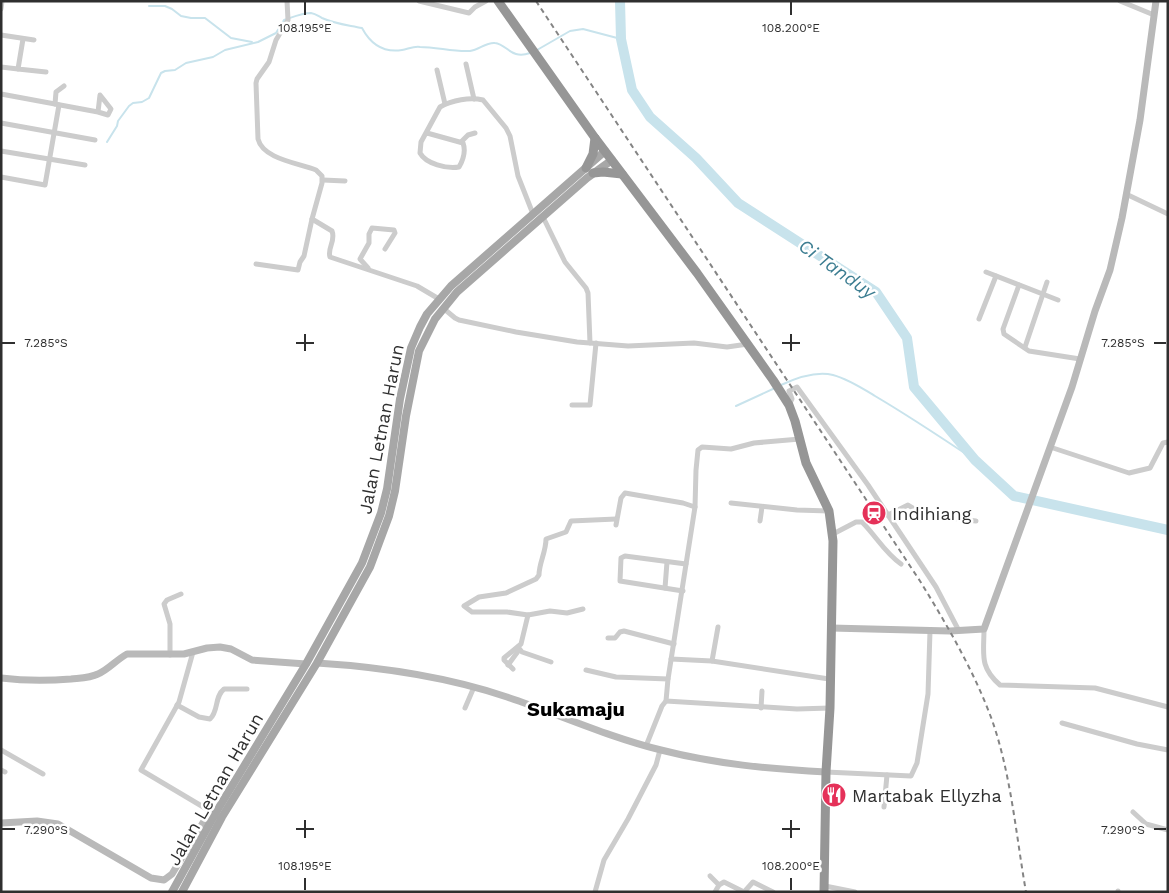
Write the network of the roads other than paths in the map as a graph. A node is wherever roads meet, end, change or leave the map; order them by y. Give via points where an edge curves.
1 (2, 1) edge
2 (287, 1) edge
3 (419, 1) edge
4 (486, 1) edge
5 (498, 1) edge
6 (1120, 1) edge
7 (1156, 1) edge
8 (1, 9) edge
9 (1154, 15) junction
10 (1, 36) edge
11 (23, 39) junction
12 (34, 40) dead end
13 (466, 64) dead end
14 (1, 67) edge
15 (18, 69) junction
16 (437, 70) dead end
17 (46, 72) dead end
18 (64, 86) dead end
19 (1, 94) edge
20 (474, 98) junction
21 (445, 104) junction
22 (57, 105) junction
23 (98, 112) dead end
24 (1, 123) edge
25 (55, 132) junction
26 (427, 133) junction
27 (475, 133) dead end
28 (595, 138) junction
29 (95, 140) dead end
30 (461, 142) junction
31 (1, 151) edge
32 (606, 151) junction
33 (50, 160) junction
34 (612, 160) junction
35 (85, 166) dead end
36 (589, 171) junction
37 (622, 174) junction
38 (1, 177) edge
39 (323, 180) junction
40 (345, 181) dead end
41 (1126, 194) junction
42 (533, 214) junction
43 (1168, 214) edge
44 (543, 217) junction
45 (312, 220) junction
46 (385, 249) dead end
47 (256, 264) dead end
48 (368, 269) junction
49 (986, 272) dead end
50 (471, 274) junction
51 (996, 276) junction
52 (1047, 282) dead end
53 (1018, 285) junction
54 (1043, 294) junction
55 (439, 298) junction
56 (1058, 300) dead end
57 (442, 308) junction
58 (980, 319) dead end
59 (593, 343) junction
60 (748, 344) junction
61 (1025, 347) junction
62 (1080, 359) junction
63 (572, 405) dead end
64 (788, 405) junction
65 (800, 439) junction
66 (1168, 442) edge
67 (1050, 447) junction
68 (731, 503) dead end
69 (695, 507) junction
70 (762, 507) junction
71 (829, 511) junction
72 (888, 516) junction
73 (760, 521) dead end
74 (976, 522) dead end
75 (833, 534) junction
76 (373, 549) junction
77 (667, 562) junction
78 (686, 564) junction
79 (901, 564) dead end
80 (665, 588) junction
81 (683, 590) junction
82 (181, 594) dead end
83 (582, 608) dead end
84 (528, 615) junction
85 (718, 628) dead end
86 (832, 628) junction
87 (984, 629) junction
88 (930, 630) junction
89 (959, 630) junction
90 (608, 638) dead end
91 (674, 644) junction
92 (519, 648) junction
93 (193, 652) junction
94 (170, 655) junction
95 (671, 659) junction
96 (712, 661) junction
97 (551, 662) dead end
98 (306, 664) junction
99 (317, 664) junction
100 (510, 667) dead end
101 (586, 670) dead end
102 (1, 678) edge
103 (668, 679) junction
104 (829, 679) junction
105 (474, 687) junction
106 (247, 689) dead end
107 (762, 691) dead end
108 (666, 701) junction
109 (177, 705) junction
110 (465, 708) dead end
111 (761, 708) junction
112 (830, 708) junction
113 (1168, 708) edge
114 (1062, 723) dead end
115 (646, 746) junction
116 (1, 750) edge
117 (660, 750) junction
118 (1168, 750) edge
119 (826, 772) junction
120 (42, 774) dead end
121 (887, 775) junction
122 (884, 807) dead end
123 (1132, 812) dead end
124 (216, 814) junction
125 (1, 823) edge
126 (1168, 830) edge
127 (710, 876) dead end
128 (719, 885) junction
129 (825, 889) edge
130 (745, 891) edge
131 (172, 892) edge
132 (182, 892) edge
133 (595, 892) edge
134 (715, 892) edge
135 (774, 892) edge
136 (855, 892) edge

1 - 8 street
2 - 39 street via 289,18 257,79 255,89 259,144 267,152 316,170
3 - 4 street via 468,14
5 - 28 highway
6 - 9 street
7 - 9 street
9 - 41 street
10 - 11 street
11 - 12 street
11 - 15 street
13 - 20 street
14 - 15 street
15 - 17 street
16 - 21 street
18 - 22 street via 56,92
19 - 22 street
20 - 21 street
20 - 42 street via 486,103 510,136 518,176
21 - 26 street via 440,107
22 - 23 street
22 - 25 street
24 - 25 street
25 - 29 street
25 - 33 street
26 - 30 street
26 - 30 street via 420,153 434,163 459,167 464,147
27 - 30 street
28 - 32 highway
28 - 36 highway
31 - 33 street
32 - 34 highway
32 - 36 main road, Jalan Letnan Harun
33 - 35 street
33 - 38 street via 45,185
34 - 36 main road, Jalan Letnan Harun
34 - 37 highway
36 - 37 highway
36 - 42 main road, Jalan Letnan Harun
36 - 44 main road, Jalan Letnan Harun
37 - 60 highway
39 - 40 street
39 - 45 street
41 - 43 street
41 - 62 street via 1110,270
42 - 50 main road, Jalan Letnan Harun
44 - 50 main road, Jalan Letnan Harun
44 - 59 street via 565,262 588,293
45 - 47 street via 298,270
45 - 48 street via 332,231 334,238 330,257
46 - 48 street via 395,232 372,228 369,243 360,259
48 - 55 street via 417,286
49 - 51 street
50 - 55 main road, Jalan Letnan Harun
50 - 57 main road, Jalan Letnan Harun
51 - 53 street
51 - 58 street
52 - 54 street
53 - 54 street
53 - 61 street via 1003,330 1006,336
54 - 56 street
54 - 61 street
55 - 76 main road, Jalan Letnan Harun via 411,348 387,489
57 - 59 street via 459,320
57 - 76 main road, Jalan Letnan Harun via 419,351 390,516
59 - 60 street via 654,346
59 - 63 street via 590,405
60 - 64 highway
61 - 62 street via 1036,353
62 - 67 street
64 - 65 highway
64 - 72 street via 792,399 789,391 797,387
65 - 69 street via 754,443 732,449 699,448
65 - 71 highway via 806,463
66 - 67 street via 1163,443 1150,468 1129,473
67 - 87 street
68 - 70 street
69 - 78 street
69 - 84 street via 625,493 616,522 571,521 566,532 546,539 540,575 536,579 506,593 479,597 464,606 472,612
70 - 71 street
70 - 73 street
71 - 75 highway
72 - 74 street via 908,505 924,515
72 - 89 street via 936,587
75 - 79 street via 862,522
75 - 86 highway
76 - 98 main road, Jalan Letnan Harun
76 - 99 main road, Jalan Letnan Harun via 370,566
77 - 78 street
77 - 80 street
77 - 80 street via 623,557 618,579
78 - 81 street
80 - 81 street
81 - 91 street
82 - 94 street via 164,604 170,624
83 - 84 street via 567,613 550,611
84 - 92 street
85 - 96 street
86 - 88 street
86 - 104 highway
87 - 89 street
87 - 113 street via 984,660 990,676 1000,685 1095,688
88 - 89 street
88 - 121 street via 928,694 917,763 911,776
90 - 91 street via 616,638 624,631
91 - 95 street
92 - 97 street
92 - 100 street
93 - 94 street
93 - 98 street via 220,647 252,660
93 - 109 street
94 - 102 street via 126,654 99,674 88,677 40,681
95 - 96 street
95 - 103 street
96 - 104 street
98 - 124 main road, Jalan Letnan Harun
99 - 105 street via 421,674
99 - 124 main road, Jalan Letnan Harun
101 - 103 street via 616,677
103 - 108 street
104 - 112 highway
105 - 110 street
105 - 115 street
106 - 109 street via 221,692 216,711 210,719
107 - 111 street
108 - 111 street
108 - 115 street
109 - 124 street via 141,770
111 - 112 street
112 - 119 highway
114 - 118 street
115 - 117 street
116 - 120 street
117 - 119 street via 701,760
117 - 133 street via 656,765 604,860
119 - 121 street
119 - 129 highway
121 - 122 street
123 - 126 street via 1146,824
124 - 125 street via 172,874 164,880 151,878 64,826 52,822
124 - 131 main road, Jalan Letnan Harun
124 - 132 main road, Jalan Letnan Harun
127 - 128 street
128 - 130 street via 726,882
128 - 134 street
129 - 136 street
130 - 135 street via 753,882

